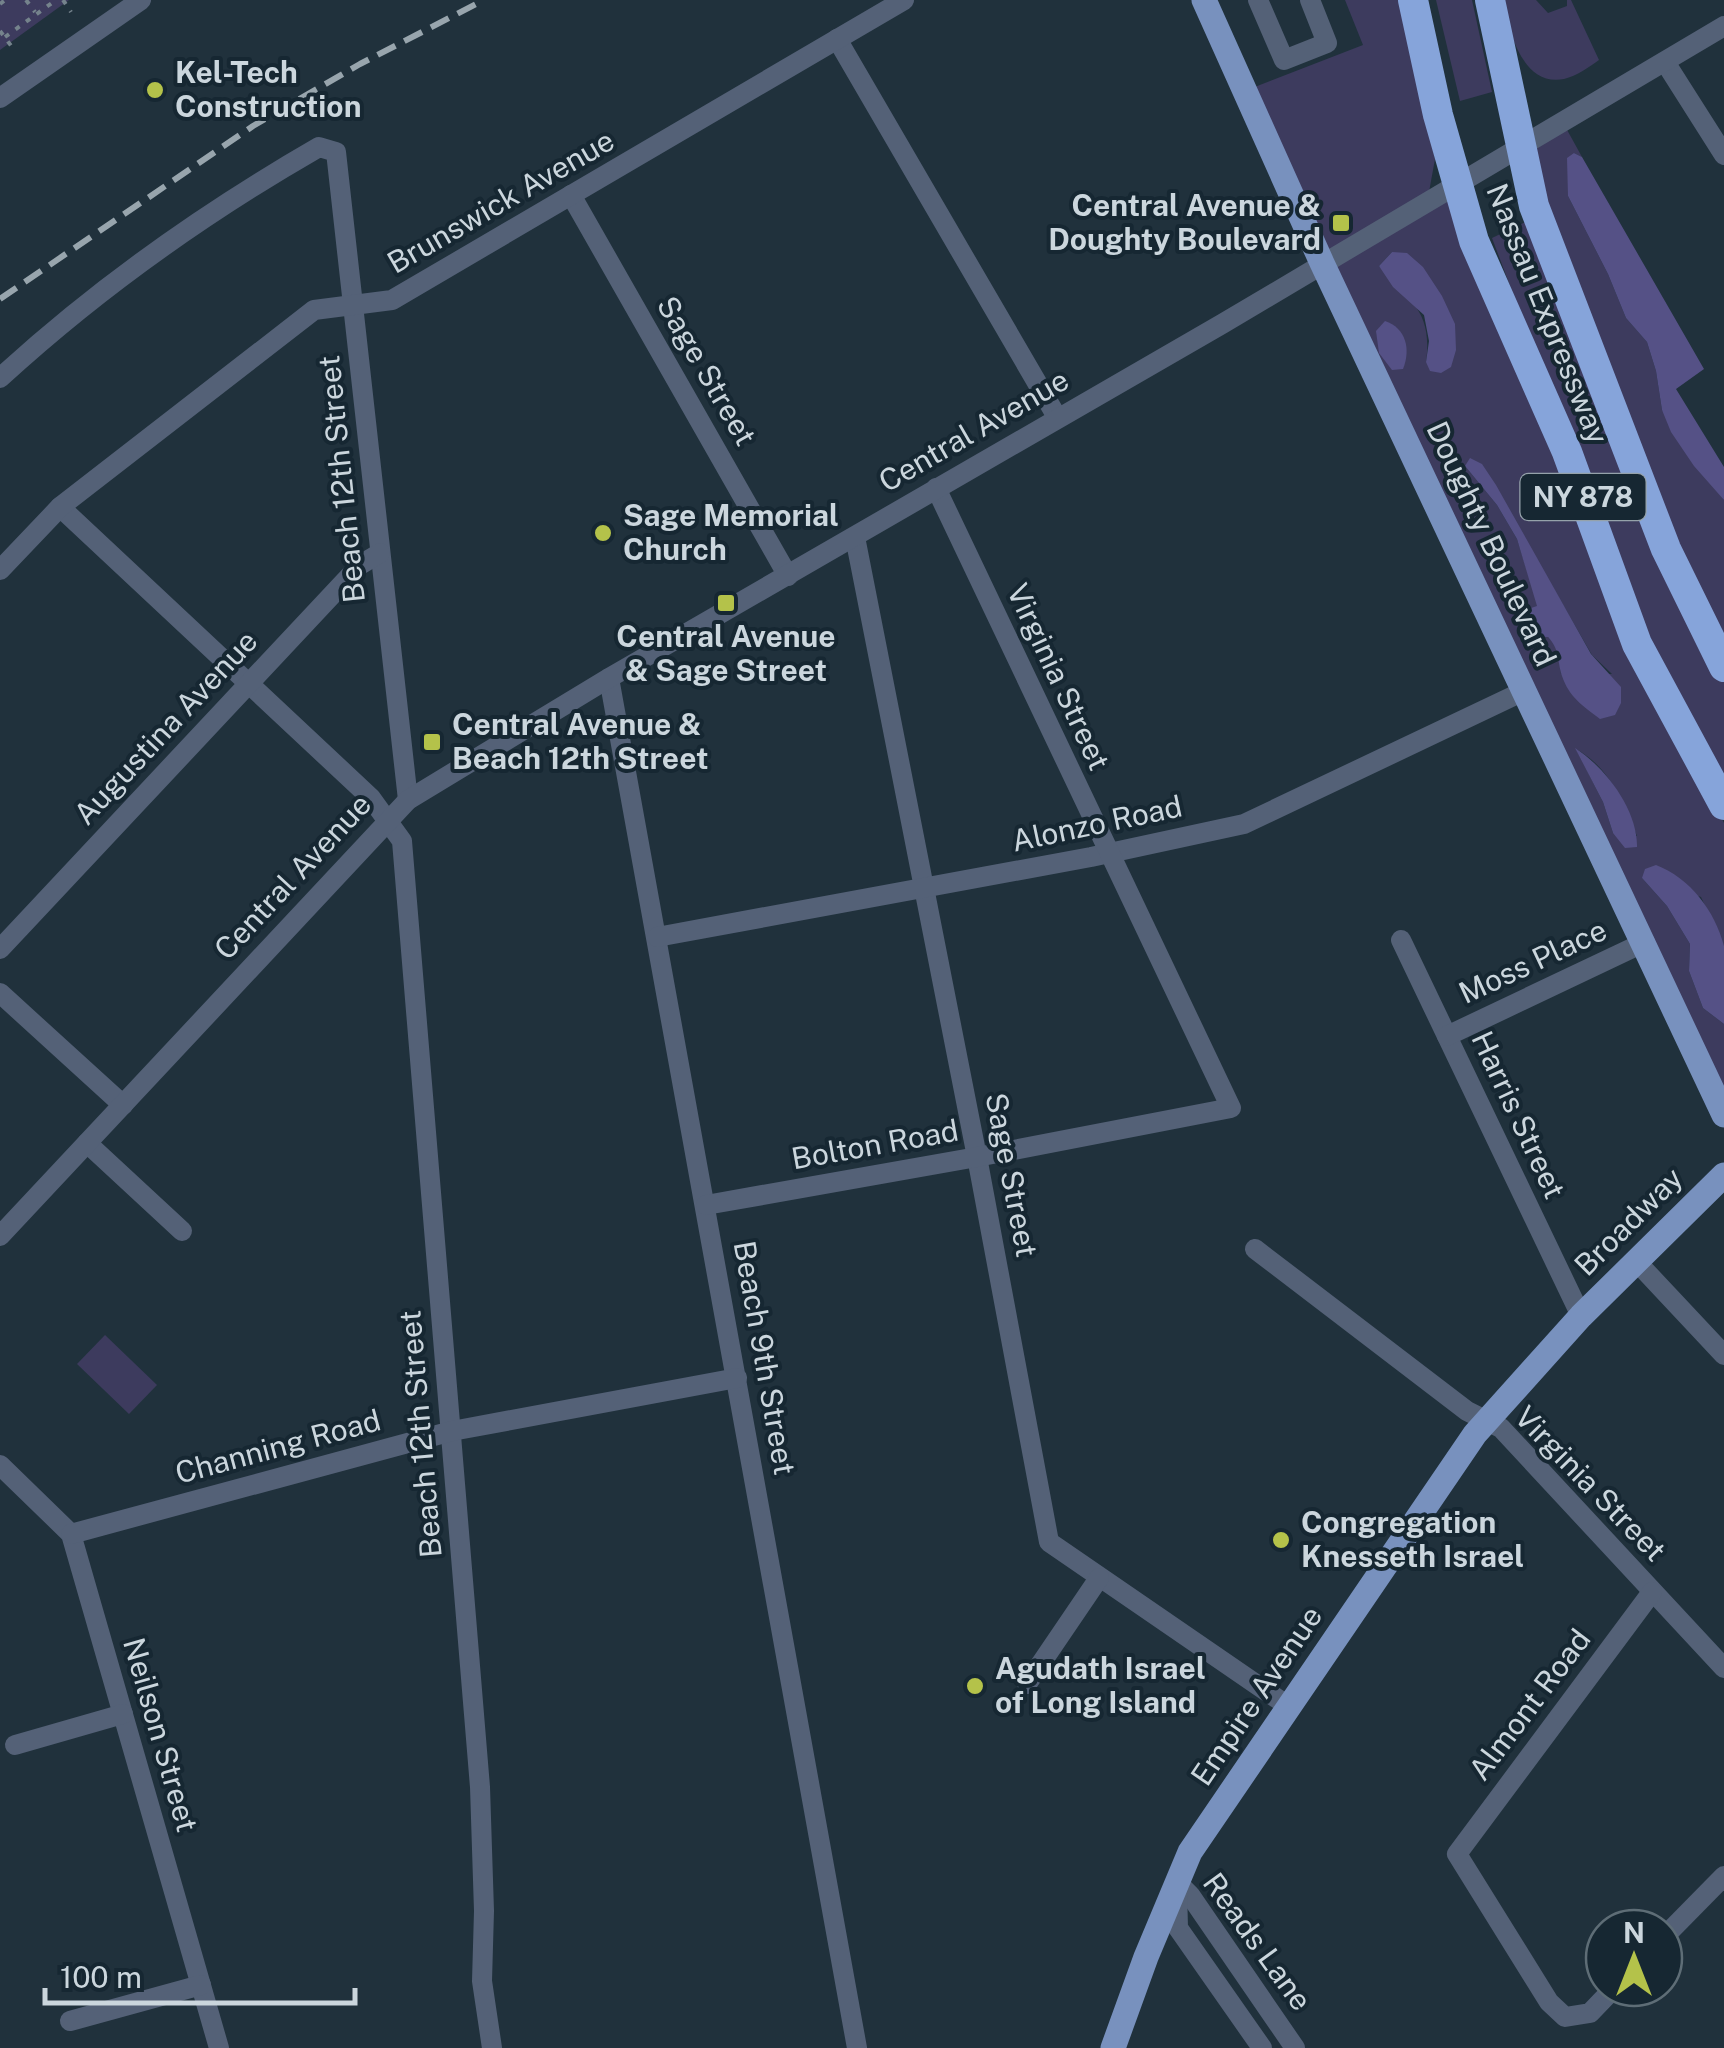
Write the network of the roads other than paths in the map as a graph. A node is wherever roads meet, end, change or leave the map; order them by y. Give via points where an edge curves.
1 (141, 0) edge
2 (904, 0) edge
3 (1204, 0) edge
4 (1258, 0) edge
5 (1310, 0) edge
6 (1413, 0) edge
7 (1490, 0) edge
8 (1724, 26) edge
9 (837, 39) junction
10 (1665, 62) junction
11 (0, 98) edge
12 (1521, 144) junction
13 (1724, 155) edge
14 (1456, 182) junction
15 (572, 195) junction
16 (1322, 263) junction
17 (353, 306) junction
18 (0, 378) edge
19 (1056, 417) junction
20 (936, 488) junction
21 (60, 506) junction
22 (855, 536) junction
23 (380, 553) junction
24 (0, 570) edge
25 (788, 576) junction
26 (1724, 666) edge
27 (609, 678) junction
28 (249, 683) junction
29 (1524, 691) junction
30 (408, 800) junction
31 (1724, 805) edge
32 (387, 820) junction
33 (1109, 854) junction
34 (922, 889) junction
35 (657, 936) junction
36 (1402, 940) dead end
37 (1645, 942) junction
38 (0, 949) edge
39 (0, 993) edge
40 (1447, 1036) junction
41 (123, 1104) junction
42 (1231, 1108) joint
43 (1724, 1114) edge
44 (87, 1142) junction
45 (978, 1157) junction
46 (1724, 1175) edge
47 (0, 1201) edge
48 (706, 1205) junction
49 (17, 1218) junction
50 (182, 1231) dead end
51 (0, 1236) edge
52 (1255, 1249) dead end
53 (1636, 1260) junction
54 (1581, 1316) junction
55 (1724, 1354) edge
56 (737, 1378) junction
57 (1485, 1420) junction
58 (452, 1431) junction
59 (0, 1465) edge
60 (72, 1534) junction
61 (1099, 1578) junction
62 (1652, 1592) junction
63 (1724, 1668) edge
64 (1028, 1684) dead end
65 (1288, 1706) junction
66 (123, 1714) junction
67 (16, 1745) dead end
68 (1724, 1876) edge
69 (1176, 1882) junction
70 (1684, 1917) edge
71 (201, 1985) junction
72 (1595, 2008) edge
73 (70, 2021) dead end
74 (219, 2048) edge
75 (492, 2048) edge
76 (857, 2048) edge
77 (1113, 2048) edge
78 (1262, 2048) edge
79 (1295, 2048) edge

1 - 11 street
2 - 9 street, Brunswick Avenue
3 - 16 main road, Doughty Boulevard
4 - 5 street via 1284,60 1327,44
6 - 14 highway, Nassau Expressway / NY 878
7 - 12 highway, Nassau Expressway / NY 878
8 - 10 street, Central Avenue
9 - 15 street, Brunswick Avenue
9 - 19 street
10 - 12 street, Central Avenue
10 - 13 street
12 - 14 street, Central Avenue
12 - 26 highway, Nassau Expressway / NY 878 via 1534,206 1666,549
14 - 16 street, Central Avenue
14 - 31 highway, Nassau Expressway / NY 878 via 1637,644
15 - 17 street, Brunswick Avenue via 392,300
15 - 25 street, Sage Street
16 - 19 street, Central Avenue
16 - 29 main road, Doughty Boulevard
17 - 18 street, Beach 12th Street via 336,152 320,147 237,194 51,331
17 - 21 street, Brunswick Avenue via 314,310
17 - 23 street, Beach 12th Street
19 - 20 street, Central Avenue
20 - 22 street, Central Avenue
20 - 33 street, Virginia Street
21 - 24 street, Brunswick Avenue
21 - 28 street
22 - 25 street, Central Avenue
22 - 34 street, Sage Street
23 - 28 street, Augustina Avenue via 360,565
23 - 30 street, Beach 12th Street
25 - 27 street, Central Avenue
27 - 30 street, Central Avenue
27 - 35 street, Beach 9th Street
28 - 32 street
28 - 38 street, Augustina Avenue
29 - 33 street, Alonzo Road via 1244,824
29 - 37 main road, Doughty Boulevard
30 - 32 street, Central Avenue
32 - 41 street, Central Avenue
32 - 58 street, Beach 12th Street via 402,840
33 - 34 street, Alonzo Road
33 - 42 street, Virginia Street
34 - 35 street, Alonzo Road
34 - 45 street, Sage Street
35 - 48 street, Beach 9th Street
36 - 40 street, Harris Street
37 - 40 street, Moss Place
37 - 43 main road, Doughty Boulevard
39 - 41 street
40 - 54 street, Harris Street
41 - 44 street, Central Avenue
42 - 45 street, Bolton Road
44 - 49 street, Central Avenue
44 - 50 street
45 - 48 street, Bolton Road
45 - 61 street, Sage Street via 1049,1542
46 - 53 main road, Broadway
47 - 49 street
48 - 56 street, Beach 9th Street
49 - 51 street, Central Avenue
52 - 57 street, Virginia Street
53 - 54 main road, Broadway
53 - 55 street
54 - 57 main road, Empire Avenue
56 - 58 street, Channing Road
56 - 76 street, Beach 9th Street
57 - 62 street, Virginia Street via 1501,1428
57 - 65 main road, Empire Avenue
58 - 60 street, Channing Road
58 - 75 street, Beach 12th Street via 480,1788 482,1982
59 - 60 street
60 - 66 street, Neilson Street
61 - 64 street
61 - 65 street, Sage Street
62 - 63 street, Virginia Street
62 - 72 street, Almont Road via 1457,1854 1549,2002 1566,2016
65 - 69 main road, Empire Avenue
66 - 67 street
66 - 71 street, Neilson Street
68 - 70 street
69 - 77 main road, Empire Avenue
69 - 78 street, Reads Lane via 1178,1928
69 - 79 street, Reads Lane
71 - 73 street
71 - 74 street, Neilson Street

